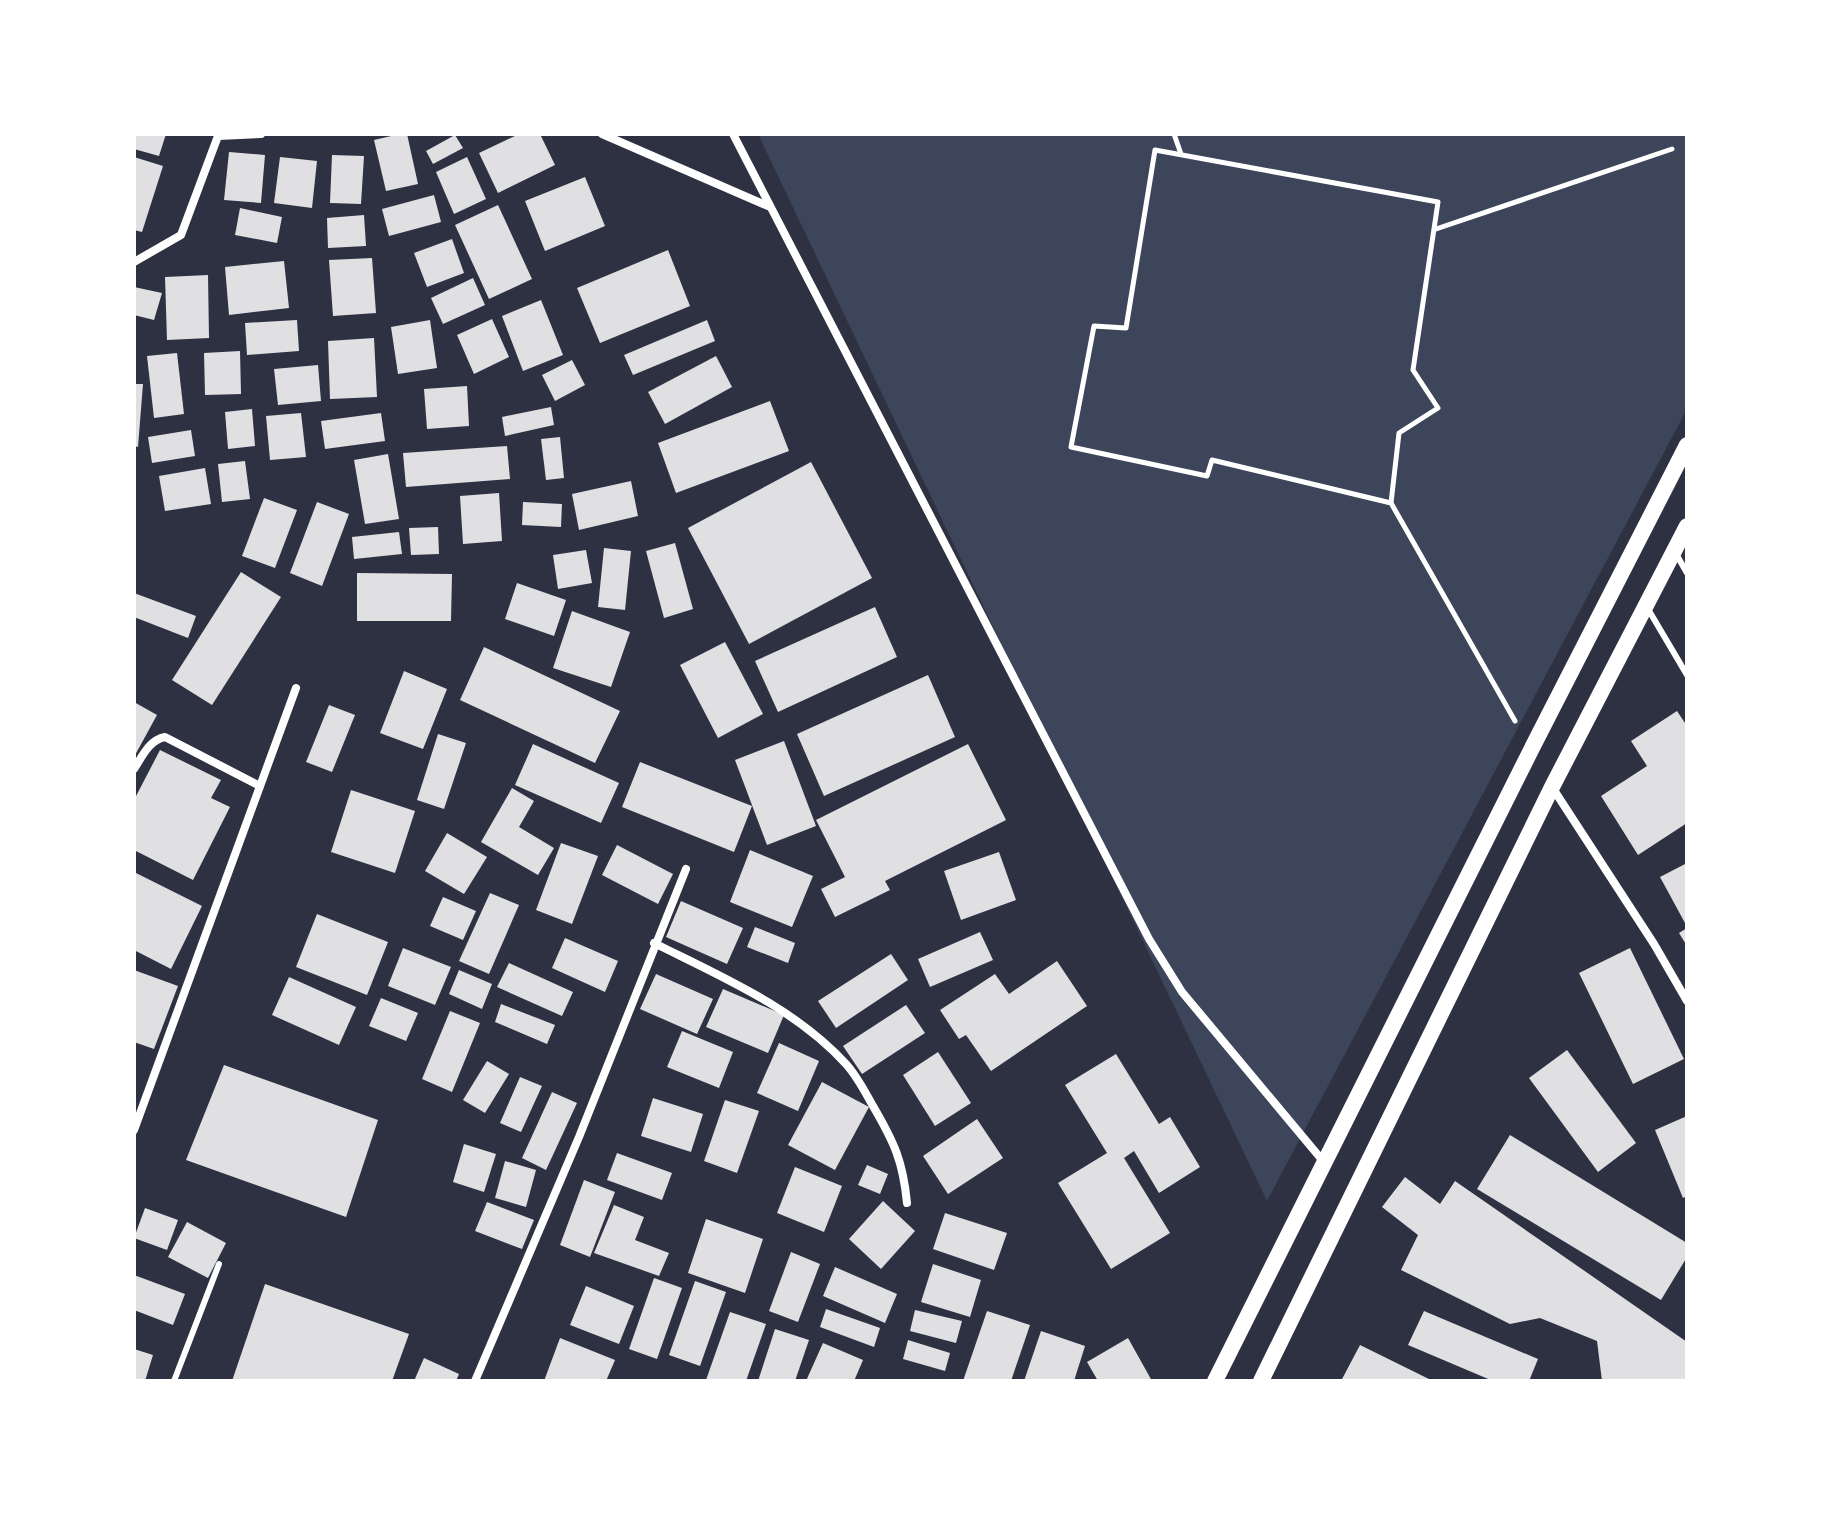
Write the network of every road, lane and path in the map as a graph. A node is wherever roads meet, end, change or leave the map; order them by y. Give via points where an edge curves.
1 (261, 134) edge
2 (602, 134) edge
3 (733, 134) edge
4 (1174, 134) edge
5 (1672, 149) dead end
6 (1181, 155) junction
7 (768, 206) junction
8 (1436, 229) junction
9 (134, 262) edge
10 (1687, 445) edge
11 (1391, 503) junction
12 (1687, 526) edge
13 (1674, 551) junction
14 (1687, 573) edge
15 (1646, 605) junction
16 (1687, 675) edge
17 (296, 688) dead end
18 (1531, 750) junction
19 (134, 769) edge
20 (260, 786) junction
21 (1552, 787) junction
22 (686, 869) dead end
23 (654, 943) junction
24 (1687, 1001) edge
25 (134, 1130) edge
26 (1323, 1161) junction
27 (907, 1203) dead end
28 (219, 1264) dead end
29 (174, 1381) edge
30 (475, 1381) edge
31 (1215, 1381) edge
32 (1261, 1381) edge

1 - 9 street via 218,136 181,235
2 - 7 street
3 - 7 street
4 - 6 path
5 - 8 path
6 - 8 path via 1438,202
6 - 11 path via 1155,150 1126,328 1094,326 1071,447 1207,476 1212,460
7 - 26 street via 1149,939 1182,992
8 - 11 path via 1413,370 1438,408 1399,433
10 - 18 main road
11 - 18 path
12 - 13 main road
13 - 14 lane
13 - 15 main road
15 - 16 lane
15 - 21 main road
17 - 20 street
18 - 26 main road
19 - 20 street via 150,745 165,737
20 - 25 street
21 - 24 street
21 - 32 main road
22 - 23 street
23 - 27 street via 798,1022 849,1067 893,1143
23 - 30 street
26 - 31 main road
28 - 29 lane

